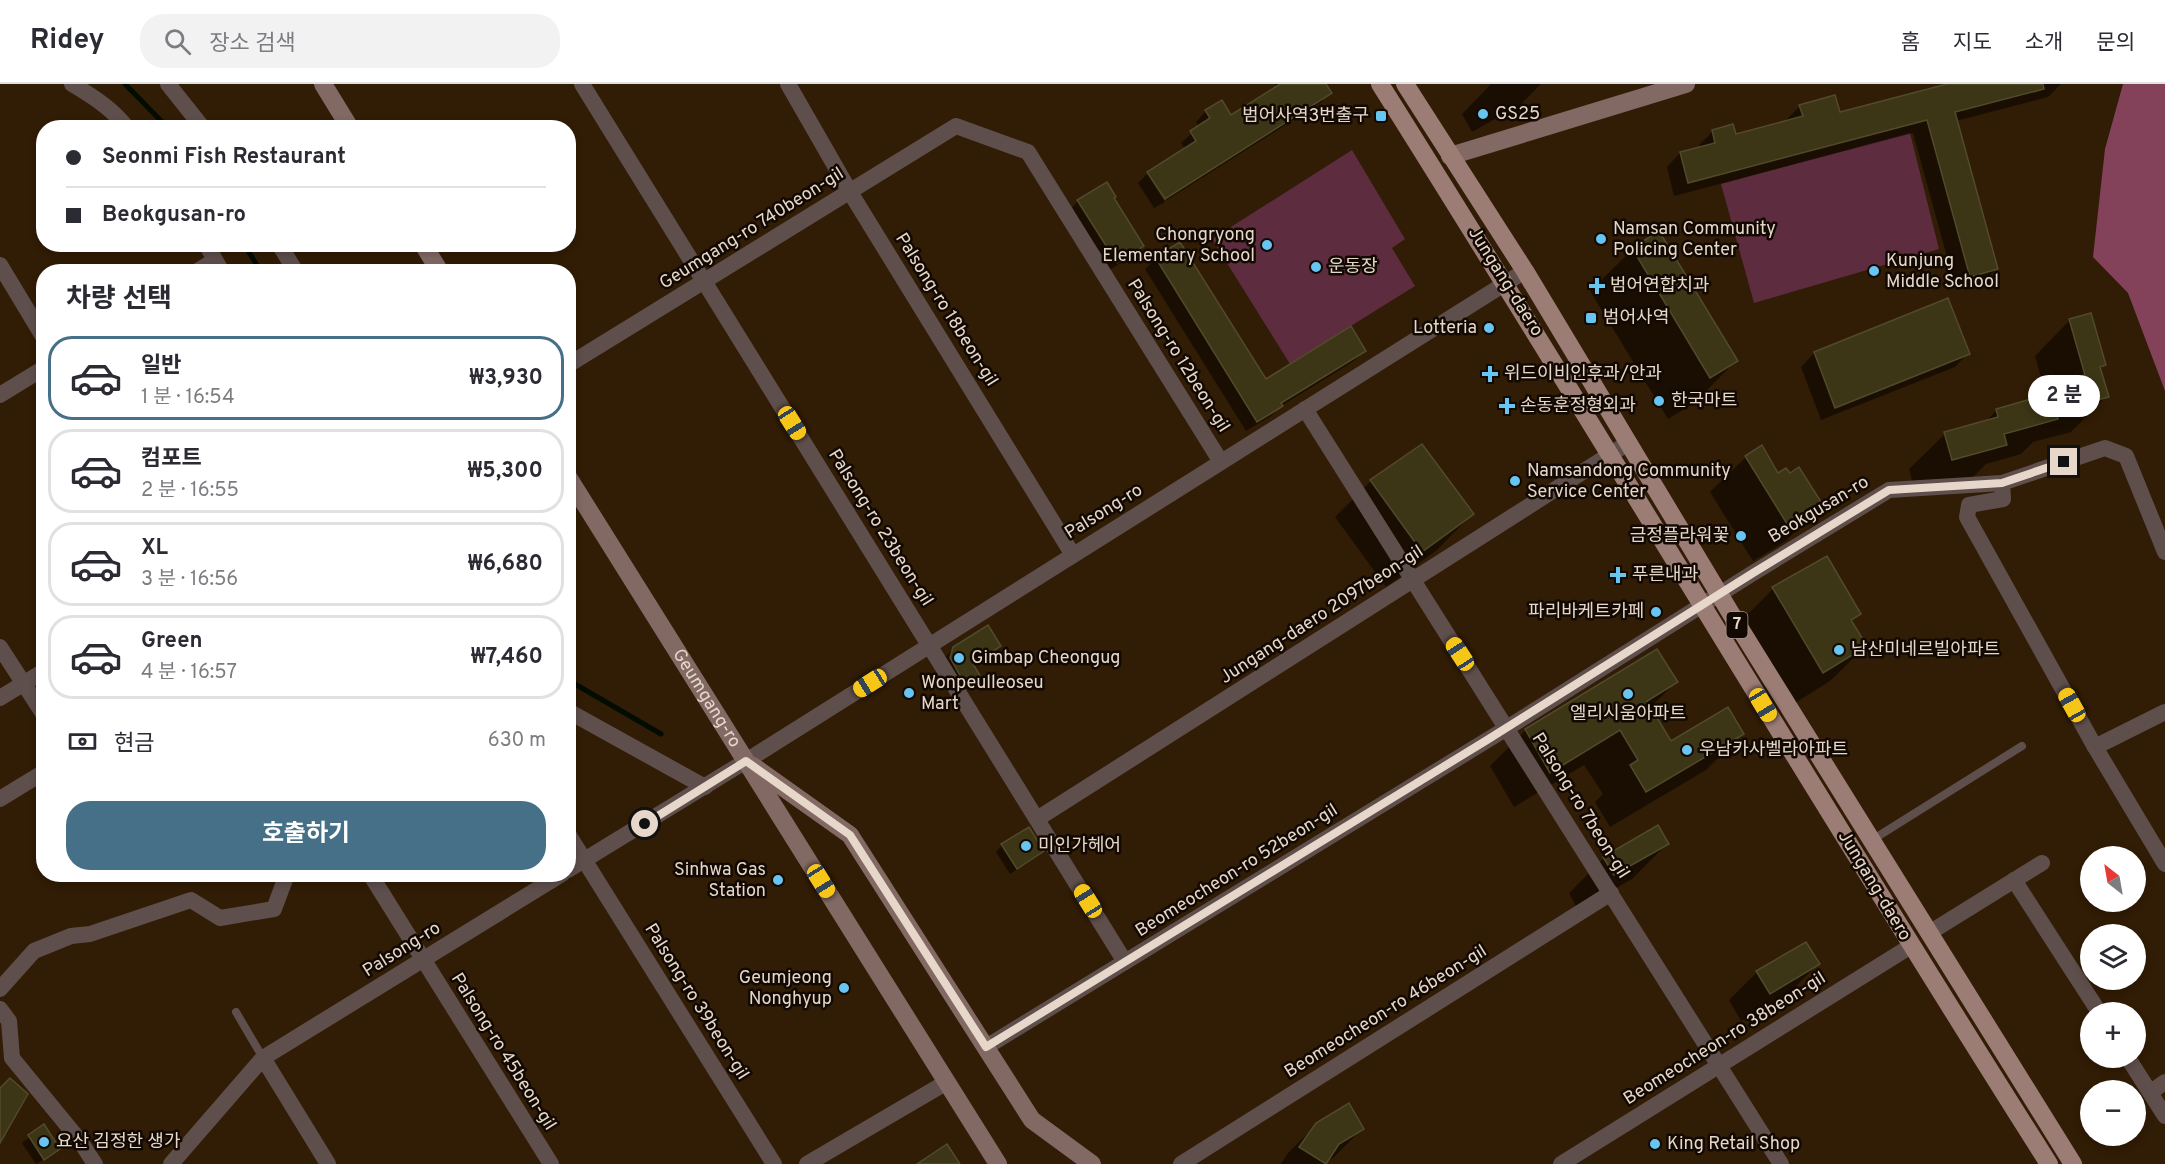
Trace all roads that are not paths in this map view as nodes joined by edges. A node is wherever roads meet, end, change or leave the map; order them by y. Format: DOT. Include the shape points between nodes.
graph roads {
  1 [pos="72,84"];
  2 [pos="168,84"];
  3 [pos="322,84"];
  4 [pos="582,84"];
  5 [pos="788,84"];
  6 [pos="1380,84"];
  7 [pos="1405,84"];
  8 [pos="1686,84"];
  9 [pos="1642,90"];
  10 [pos="121,120"];
  11 [pos="197,120"];
  12 [pos="345,120"];
  13 [pos="956,126"];
  14 [pos="1450,156"];
  15 [pos="850,192"];
  16 [pos="0,265"];
  17 [pos="1525,271"];
  18 [pos="704,282"];
  19 [pos="1506,283"];
  20 [pos="36,325"];
  21 [pos="576,360"];
  22 [pos="36,373"];
  23 [pos="0,395"];
  24 [pos="1305,409"];
  25 [pos="1628,443"];
  26 [pos="1610,454"];
  27 [pos="1221,462"];
  28 [pos="2002,483"];
  29 [pos="576,493"];
  30 [pos="2165,552"];
  31 [pos="1073,555"];
  32 [pos="1413,580"];
  33 [pos="1719,594"];
  34 [pos="1702,605"];
  35 [pos="930,646"];
  36 [pos="0,647"];
  37 [pos="36,676"];
  38 [pos="24,684"];
  39 [pos="0,698"];
  40 [pos="36,703"];
  41 [pos="2165,712"];
  42 [pos="576,715"];
  43 [pos="1508,728"];
  44 [pos="2022,746"];
  45 [pos="2095,747"];
  46 [pos="746,761"];
  47 [pos="36,777"];
  48 [pos="705,787"];
  49 [pos="0,799"];
  50 [pos="1037,819"];
  51 [pos="1872,840"];
  52 [pos="576,846"];
  53 [pos="585,860"];
  54 [pos="2042,863"];
  55 [pos="2165,864"];
  56 [pos="576,865"];
  57 [pos="2014,880"];
  58 [pos="284,882"];
  59 [pos="375,882"];
  60 [pos="549,882"];
  61 [pos="1611,893"];
  62 [pos="1929,933"];
  63 [pos="1911,946"];
  64 [pos="423,960"];
  65 [pos="1125,962"];
  66 [pos="0,989"];
  67 [pos="2093,1002"];
  68 [pos="0,1009"];
  69 [pos="236,1012"];
  70 [pos="986,1047"];
  71 [pos="263,1058"];
  72 [pos="1719,1065"];
  73 [pos="2135,1068"];
  74 [pos="947,1082"];
  75 [pos="2165,1082"];
  76 [pos="2151,1092"];
  77 [pos="2165,1116"];
  78 [pos="95,1164"];
  79 [pos="171,1164"];
  80 [pos="328,1164"];
  81 [pos="551,1164"];
  82 [pos="774,1164"];
  83 [pos="807,1164"];
  84 [pos="998,1164"];
  85 [pos="1092,1164"];
  86 [pos="1182,1164"];
  87 [pos="1561,1164"];
  88 [pos="1781,1164"];
  89 [pos="2049,1164"];
  90 [pos="2073,1164"];
  1 -- 10 [label="street"];
  2 -- 11 [label="street"];
  3 -- 12 [label="street"];
  4 -- 18 [label="street, Palsong-ro 23beon-gil"];
  5 -- 15 [label="street, Palsong-ro 18beon-gil"];
  6 -- 19 [label="main road, Jungang-daero / 7"];
  7 -- 14 [label="main road, Jungang-daero / 7"];
  8 -- 9 [label="street"];
  9 -- 14 [label="street"];
  13 -- 15 [label="street, Geumgang-ro 740beon-gil"];
  13 -- 27 [label="street, Palsong-ro 12beon-gil" via="1028,153"];
  14 -- 17 [label="main road, Jungang-daero / 7"];
  15 -- 18 [label="street, Geumgang-ro 740beon-gil"];
  15 -- 31 [label="street, Palsong-ro 18beon-gil"];
  16 -- 20 [label="street"];
  17 -- 19 [label="street, Palsong-ro"];
  17 -- 25 [label="main road, Jungang-daero / 7"];
  18 -- 21 [label="street, Geumgang-ro 740beon-gil"];
  18 -- 35 [label="street, Palsong-ro 23beon-gil"];
  19 -- 24 [label="street, Palsong-ro"];
  19 -- 26 [label="main road, Jungang-daero / 7"];
  22 -- 23 [label="street"];
  24 -- 27 [label="street, Palsong-ro"];
  24 -- 32 [label="street, Palsong-ro 7beon-gil"];
  25 -- 26 [label="street, Jungang-daero 2097beon-gil"];
  25 -- 33 [label="main road, Jungang-daero / 7"];
  26 -- 32 [label="street, Jungang-daero 2097beon-gil"];
  26 -- 34 [label="main road, Jungang-daero / 7"];
  27 -- 31 [label="street, Palsong-ro"];
  28 -- 30 [label="street, Beokgusan-ro" via="2105,448 2126,456"];
  28 -- 33 [label="street, Beokgusan-ro" via="1889,490"];
  28 -- 45 [label="street" via="2003,499 1969,505 1966,517"];
  29 -- 46 [label="street, Geumgang-ro"];
  31 -- 35 [label="street, Palsong-ro"];
  32 -- 43 [label="street, Palsong-ro 7beon-gil"];
  32 -- 50 [label="street, Jungang-daero 2097beon-gil"];
  33 -- 34 [label="street"];
  33 -- 51 [label="main road, Jungang-daero / 7"];
  34 -- 43 [label="street"];
  34 -- 63 [label="main road, Jungang-daero / 7"];
  35 -- 46 [label="street, Palsong-ro"];
  35 -- 50 [label="street, Palsong-ro 23beon-gil"];
  36 -- 38 [label="street"];
  37 -- 38 [label="street"];
  38 -- 39 [label="street"];
  38 -- 40 [label="street"];
  41 -- 45 [label="street"];
  42 -- 48 [label="street"];
  43 -- 61 [label="street, Palsong-ro 7beon-gil"];
  43 -- 65 [label="street, Beomeocheon-ro 52beon-gil"];
  44 -- 51 [label="lane, Jungang-daero"];
  45 -- 55 [label="street"];
  46 -- 48 [label="street, Palsong-ro"];
  46 -- 70 [label="street" via="850,835"];
  46 -- 74 [label="street, Geumgang-ro"];
  47 -- 49 [label="street"];
  48 -- 53 [label="street, Palsong-ro"];
  50 -- 65 [label="street, Palsong-ro 23beon-gil"];
  51 -- 62 [label="main road, Jungang-daero / 7"];
  52 -- 53 [label="street, Palsong-ro 39beon-gil"];
  53 -- 56 [label="street, Palsong-ro"];
  53 -- 82 [label="street, Palsong-ro 39beon-gil"];
  54 -- 57 [label="street, Jungang-daero"];
  57 -- 62 [label="street, Jungang-daero"];
  57 -- 67 [label="street"];
  58 -- 66 [label="street" via="274,909 219,918 192,900 90,934 71,936 34,951"];
  59 -- 64 [label="street, Palsong-ro 45beon-gil"];
  60 -- 64 [label="street, Palsong-ro"];
  61 -- 72 [label="street, Palsong-ro 7beon-gil"];
  61 -- 86 [label="street, Beomeocheon-ro 46beon-gil"];
  62 -- 90 [label="main road, Jungang-daero / 7"];
  63 -- 72 [label="street, Beomeocheon-ro 38beon-gil"];
  63 -- 89 [label="main road, Jungang-daero / 7"];
  64 -- 71 [label="street, Palsong-ro"];
  64 -- 81 [label="street, Palsong-ro 45beon-gil"];
  65 -- 70 [label="street, Beomeocheon-ro 52beon-gil"];
  68 -- 78 [label="street" via="9,1021 12,1058"];
  69 -- 71 [label="lane"];
  70 -- 85 [label="street" via="1032,1120"];
  71 -- 79 [label="street, Palsong-ro"];
  71 -- 80 [label="street"];
  72 -- 87 [label="street, Beomeocheon-ro 38beon-gil"];
  72 -- 88 [label="street, Palsong-ro 7beon-gil"];
  73 -- 76 [label="street"];
  74 -- 83 [label="street"];
  74 -- 84 [label="street, Geumgang-ro"];
  75 -- 76 [label="street"];
  76 -- 77 [label="street"];
}
